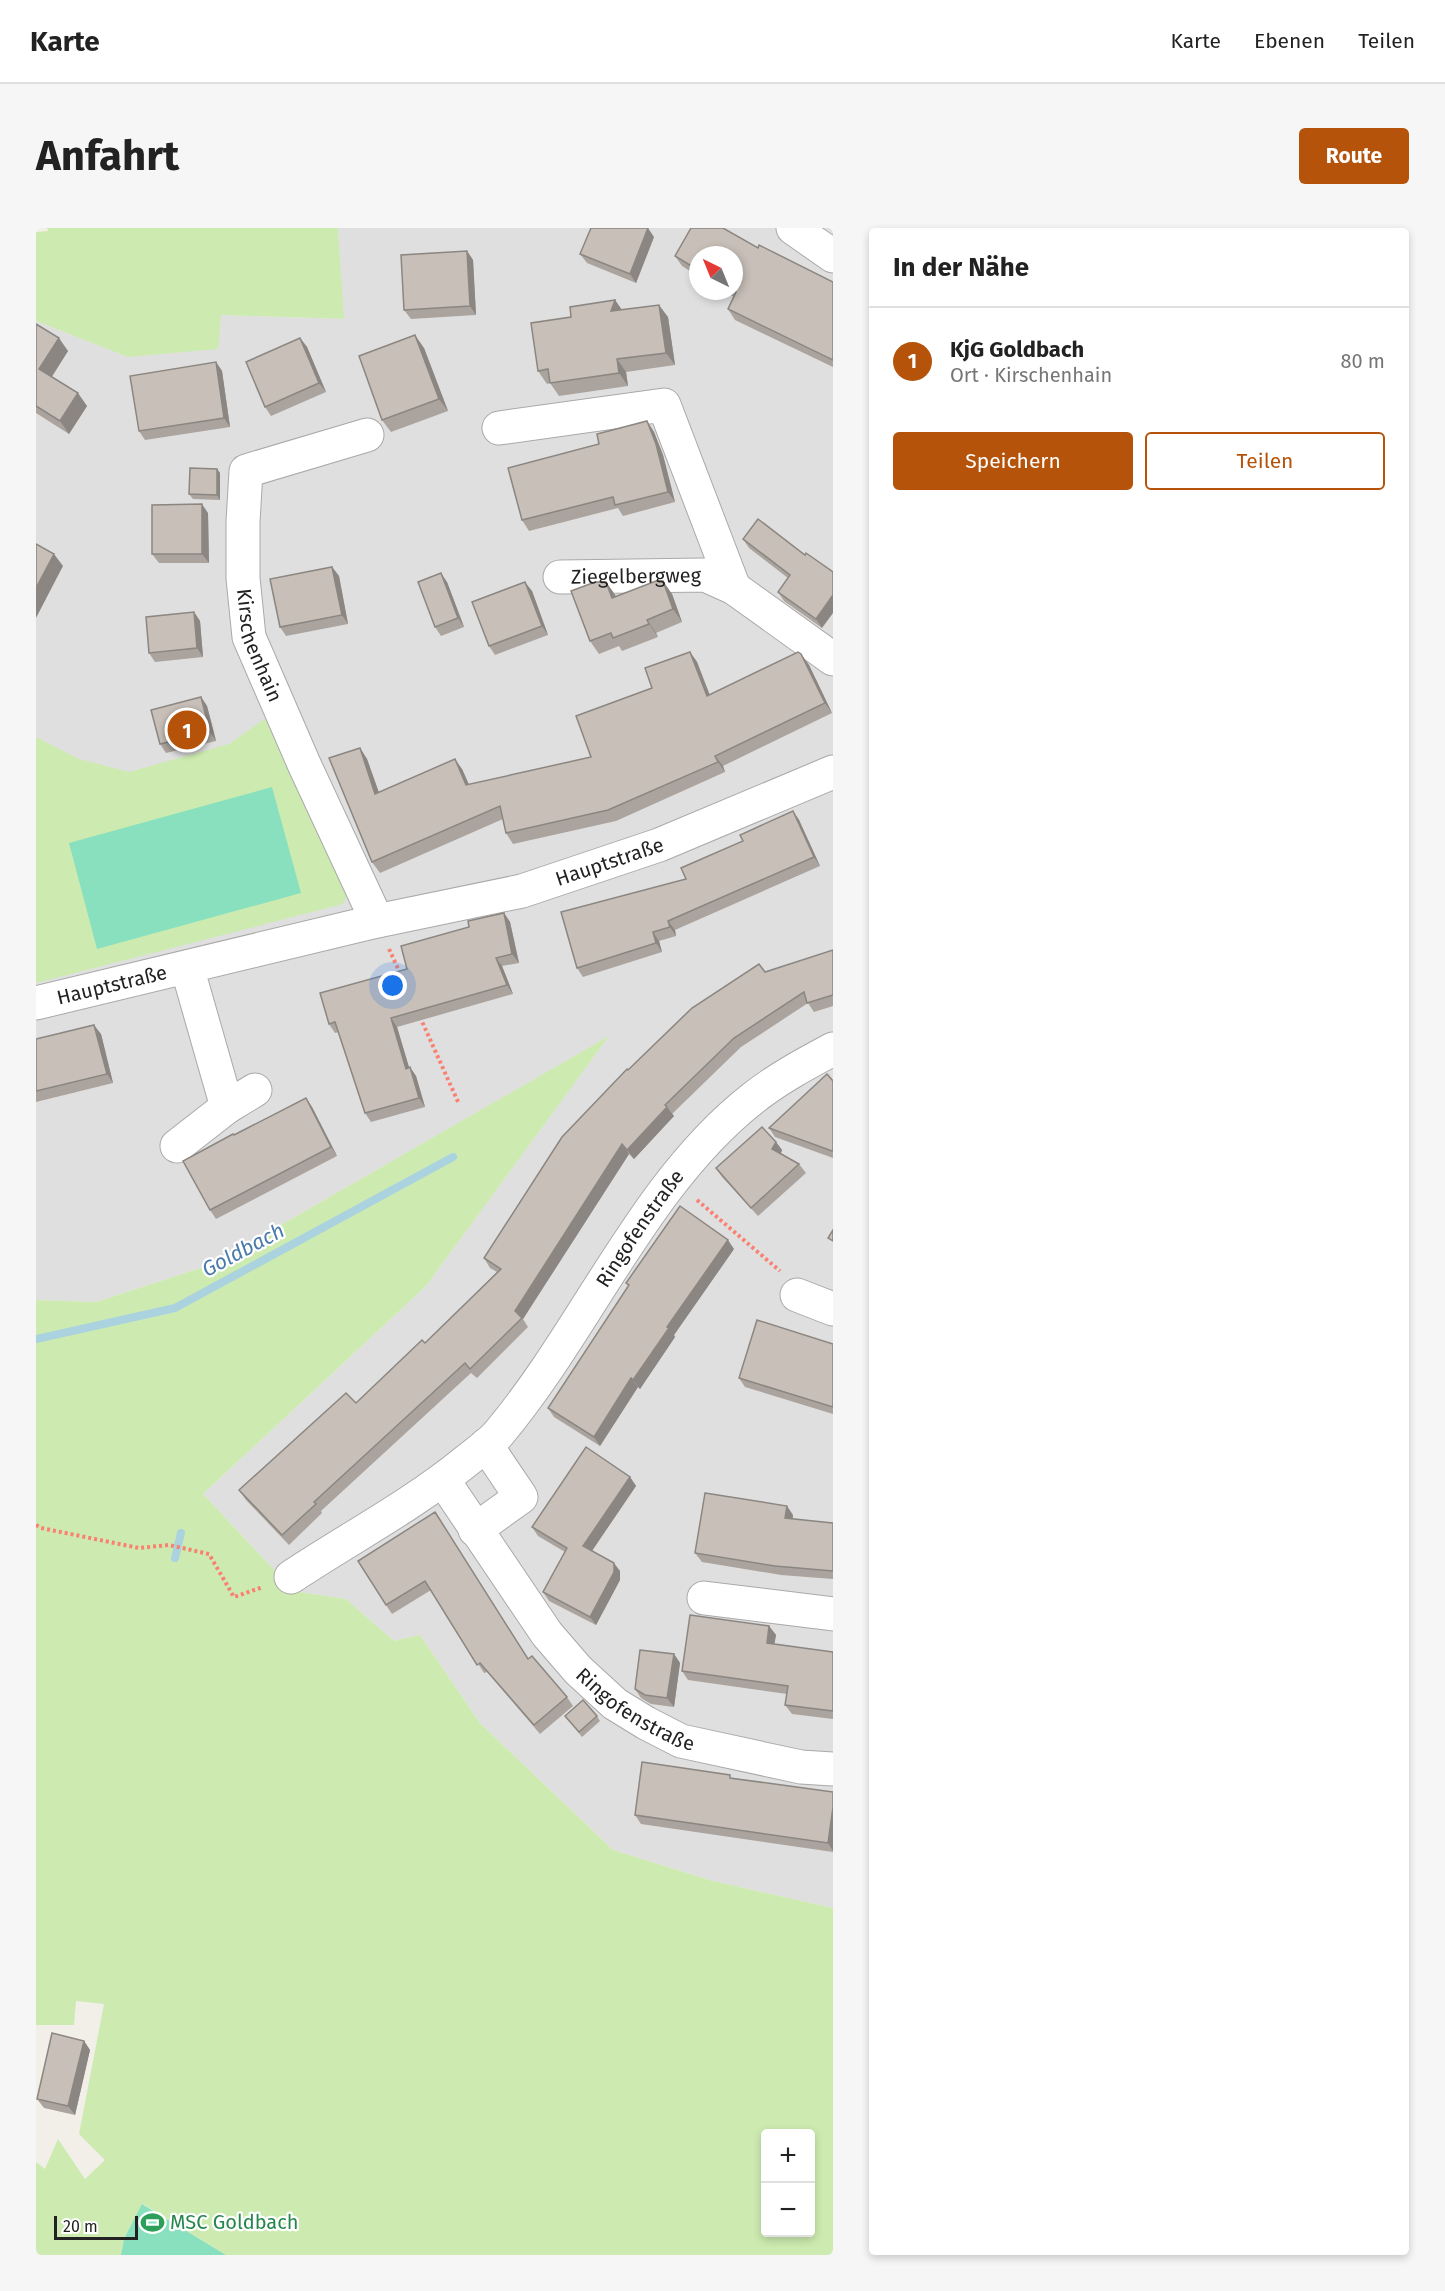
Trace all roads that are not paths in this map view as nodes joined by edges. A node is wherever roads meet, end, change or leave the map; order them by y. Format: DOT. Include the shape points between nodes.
graph roads {
  1 [pos="793,228"];
  2 [pos="833,256"];
  3 [pos="499,428"];
  4 [pos="367,435"];
  5 [pos="560,577"];
  6 [pos="734,588"];
  7 [pos="833,658"];
  8 [pos="833,772"];
  9 [pos="377,921"];
  10 [pos="187,967"];
  11 [pos="36,1003"];
  12 [pos="833,1050"];
  13 [pos="255,1090"];
  14 [pos="227,1107"];
  15 [pos="177,1146"];
  16 [pos="797,1294"];
  17 [pos="833,1309"];
  18 [pos="486,1445"];
  19 [pos="443,1480"];
  20 [pos="476,1530"];
  21 [pos="291,1576"];
  22 [pos="704,1598"];
  23 [pos="833,1614"];
  24 [pos="833,1769"];
  1 -- 2 [label="street"];
  3 -- 6 [label="street" via="664,405"];
  4 -- 9 [label="street, Kirschenhain" via="246,471 243,578 249,637"];
  5 -- 6 [label="street, Ziegelbergweg" via="705,574"];
  6 -- 7 [label="street, Ziegelbergweg"];
  8 -- 9 [label="street, Hauptstraße" via="660,845 522,891"];
  9 -- 10 [label="street, Hauptstraße"];
  10 -- 11 [label="street, Hauptstraße"];
  10 -- 14 [label="street, Hauptstraße"];
  12 -- 18 [label="street, Ringofenstraße" via="790,1071 717,1130 660,1196 559,1353 498,1435"];
  13 -- 14 [label="street"];
  14 -- 15 [label="street"];
  16 -- 17 [label="street"];
  18 -- 19 [label="street, Ringofenstraße"];
  18 -- 20 [label="street" via="521,1497"];
  19 -- 20 [label="street, Ringofenstraße"];
  19 -- 21 [label="street, Ringofenstraße"];
  20 -- 24 [label="street, Ringofenstraße" via="547,1634 615,1704 681,1741 801,1767"];
  22 -- 23 [label="street"];
}
